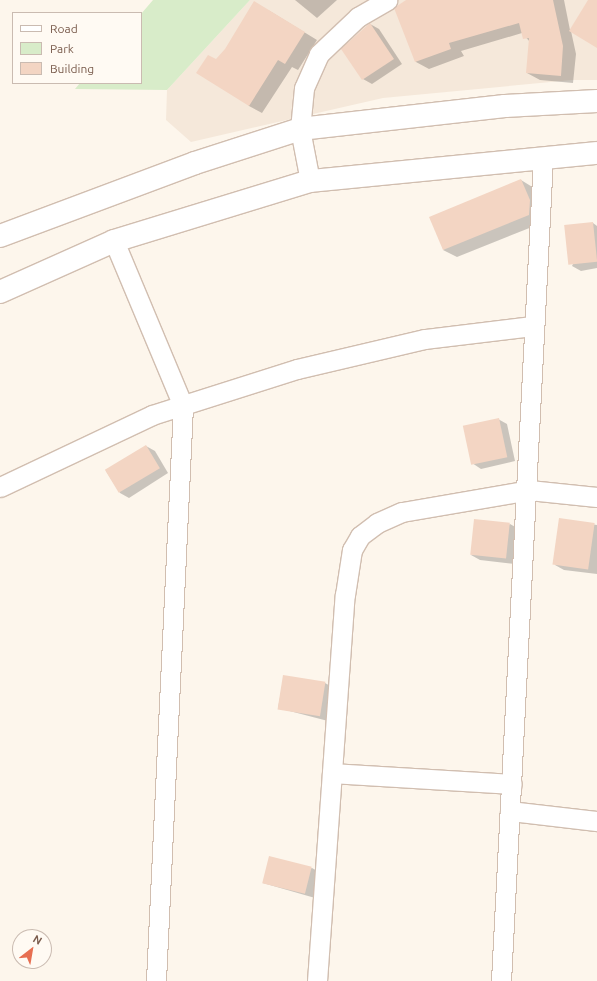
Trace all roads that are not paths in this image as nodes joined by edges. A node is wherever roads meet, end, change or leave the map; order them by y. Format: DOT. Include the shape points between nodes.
graph roads {
  1 [pos="387,0"];
  2 [pos="597,101"];
  3 [pos="300,129"];
  4 [pos="597,153"];
  5 [pos="544,159"];
  6 [pos="310,181"];
  7 [pos="0,236"];
  8 [pos="114,241"];
  9 [pos="0,292"];
  10 [pos="533,326"];
  11 [pos="183,406"];
  12 [pos="0,487"];
  13 [pos="529,490"];
  14 [pos="597,496"];
  15 [pos="332,773"];
  16 [pos="512,784"];
  17 [pos="510,811"];
  18 [pos="597,822"];
  19 [pos="156,981"];
  20 [pos="317,981"];
  21 [pos="501,981"];
  1 -- 3 [label="street" via="358,17 319,54 304,88"];
  2 -- 3 [label="main road" via="505,106"];
  3 -- 6 [label="street"];
  3 -- 7 [label="main road" via="195,163"];
  4 -- 5 [label="main road"];
  5 -- 6 [label="main road" via="484,161"];
  5 -- 10 [label="street"];
  6 -- 8 [label="main road"];
  8 -- 9 [label="main road"];
  8 -- 11 [label="street"];
  10 -- 11 [label="street" via="424,339 297,369"];
  10 -- 13 [label="street"];
  11 -- 12 [label="street" via="152,416"];
  11 -- 19 [label="street"];
  13 -- 14 [label="street"];
  13 -- 15 [label="street" via="402,512 377,523 360,536 352,550 347,572"];
  13 -- 16 [label="street"];
  15 -- 16 [label="street"];
  15 -- 20 [label="street"];
  16 -- 17 [label="street"];
  17 -- 18 [label="street"];
  17 -- 21 [label="street"];
}
